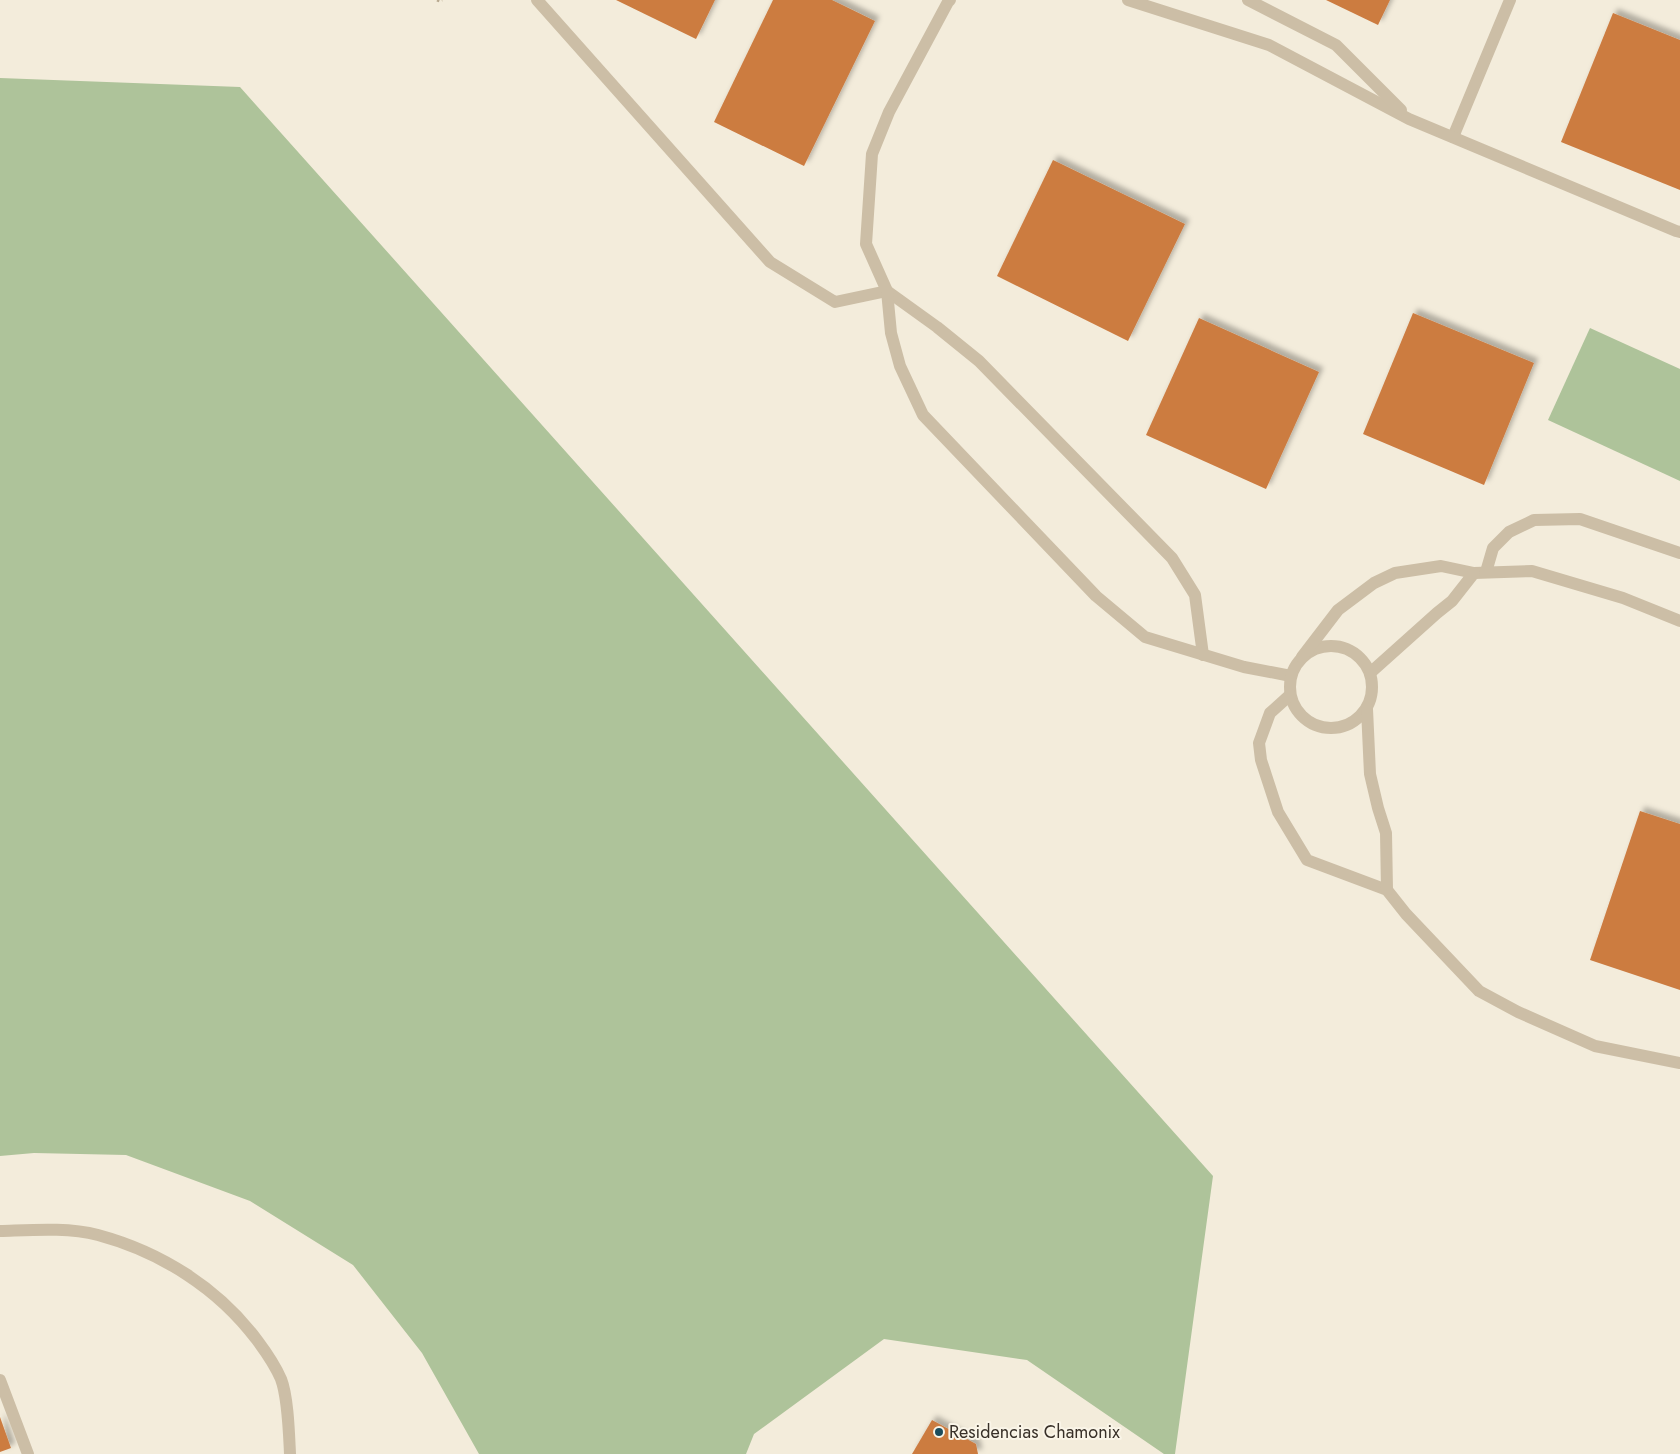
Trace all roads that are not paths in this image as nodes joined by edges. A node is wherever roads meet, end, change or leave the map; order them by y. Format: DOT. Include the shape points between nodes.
graph roads {
  1 [pos="537,0"];
  2 [pos="947,0"];
  3 [pos="1128,0"];
  4 [pos="1248,0"];
  5 [pos="1510,0"];
  6 [pos="1409,119"];
  7 [pos="1453,137"];
  8 [pos="1680,232"];
  9 [pos="887,290"];
  10 [pos="1680,553"];
  11 [pos="1480,573"];
  12 [pos="1680,621"];
  13 [pos="1203,655"];
  14 [pos="1302,657"];
  15 [pos="1370,672"];
  16 [pos="1290,676"];
  17 [pos="1290,695"];
  18 [pos="1366,709"];
  19 [pos="1388,890"];
  20 [pos="1680,1063"];
  21 [pos="0,1231"];
  22 [pos="0,1380"];
  23 [pos="28,1454"];
  24 [pos="290,1454"];
  1 -- 9 [label="street" via="770,262 835,302"];
  2 -- 9 [label="street" via="889,112 872,154 866,244"];
  3 -- 6 [label="street" via="1269,45"];
  4 -- 6 [label="street" via="1336,45"];
  5 -- 7 [label="street"];
  6 -- 7 [label="street"];
  7 -- 8 [label="street"];
  9 -- 13 [label="street" via="979,361 1172,558 1194,595"];
  9 -- 13 [label="street" via="891,333 900,366 923,415 1096,596 1145,637"];
  10 -- 11 [label="street" via="1580,519 1534,520 1509,532 1493,548"];
  11 -- 12 [label="street" via="1532,571 1623,598"];
  11 -- 14 [label="street" via="1441,566 1388,576 1338,610"];
  11 -- 15 [label="street"];
  13 -- 16 [label="street"];
  14 -- 15 [label="street" via="1327,645 1340,646 1353,651"];
  14 -- 16 [label="street"];
  15 -- 18 [label="street" via="1373,685"];
  16 -- 17 [label="street"];
  17 -- 18 [label="street" via="1302,717 1323,728 1336,729 1348,725"];
  17 -- 19 [label="street" via="1270,714 1259,743 1261,760 1278,812 1307,860"];
  18 -- 19 [label="street" via="1370,774 1386,833"];
  19 -- 20 [label="street" via="1406,914 1479,991 1595,1046"];
  21 -- 24 [label="street" via="47,1230 98,1235 152,1255 190,1275 238,1316 270,1357 282,1380"];
  22 -- 23 [label="street"];
}
